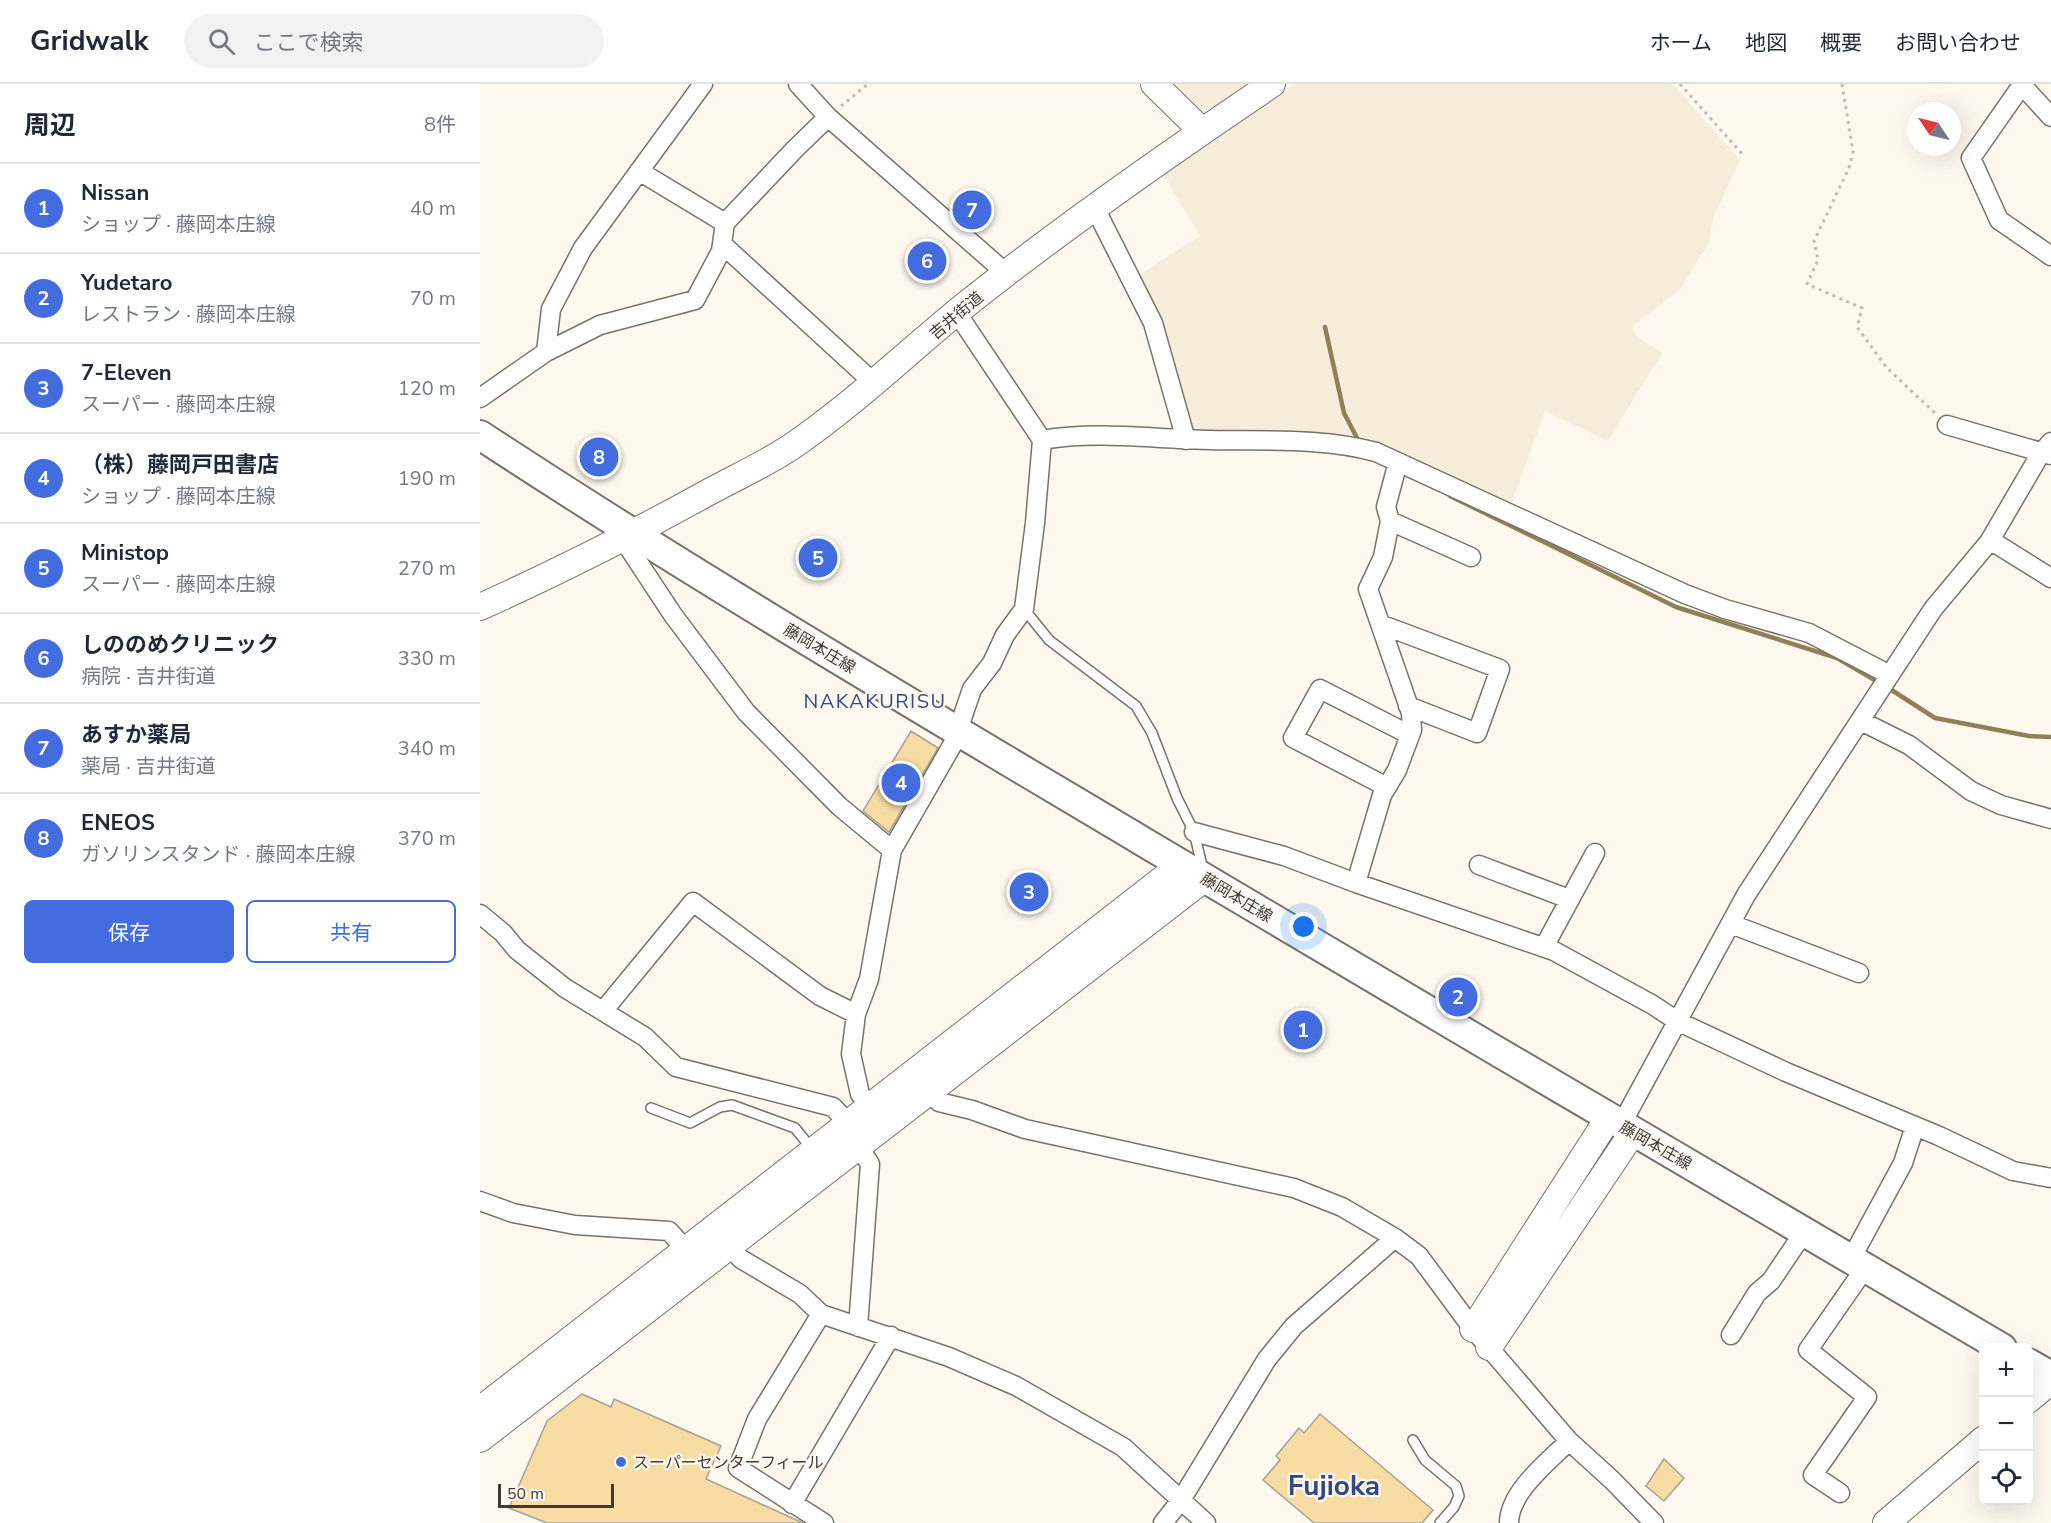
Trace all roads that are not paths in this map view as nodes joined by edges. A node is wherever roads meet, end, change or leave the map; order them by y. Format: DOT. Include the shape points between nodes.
graph roads {
  1 [pos="703,84"];
  2 [pos="798,84"];
  3 [pos="1154,84"];
  4 [pos="1272,84"];
  5 [pos="2021,84"];
  6 [pos="828,117"];
  7 [pos="2051,117"];
  8 [pos="1202,131"];
  9 [pos="639,171"];
  10 [pos="1095,208"];
  11 [pos="725,223"];
  12 [pos="722,244"];
  13 [pos="2051,256"];
  14 [pos="1006,274"];
  15 [pos="957,313"];
  16 [pos="546,352"];
  17 [pos="875,384"];
  18 [pos="480,398"];
  19 [pos="1947,425"];
  20 [pos="480,435"];
  21 [pos="1042,440"];
  22 [pos="1186,440"];
  23 [pos="2048,450"];
  24 [pos="1398,462"];
  25 [pos="1390,521"];
  26 [pos="628,537"];
  27 [pos="1990,540"];
  28 [pos="1471,556"];
  29 [pos="2051,578"];
  30 [pos="480,606"];
  31 [pos="1024,609"];
  32 [pos="1380,624"];
  33 [pos="1890,675"];
  34 [pos="1408,706"];
  35 [pos="1861,721"];
  36 [pos="959,732"];
  37 [pos="1410,735"];
  38 [pos="1387,787"];
  39 [pos="2051,819"];
  40 [pos="1194,832"];
  41 [pos="892,850"];
  42 [pos="1595,853"];
  43 [pos="1479,866"];
  44 [pos="1193,871"];
  45 [pos="1356,883"];
  46 [pos="1569,898"];
  47 [pos="480,914"];
  48 [pos="1731,924"];
  49 [pos="1544,947"];
  50 [pos="1859,973"];
  51 [pos="603,1011"];
  52 [pos="856,1014"];
  53 [pos="1677,1022"];
  54 [pos="929,1092"];
  55 [pos="870,1107"];
  56 [pos="651,1108"];
  57 [pos="1621,1125"];
  58 [pos="1915,1126"];
  59 [pos="853,1135"];
  60 [pos="814,1150"];
  61 [pos="2051,1178"];
  62 [pos="480,1201"];
  63 [pos="1804,1232"];
  64 [pos="1395,1238"];
  65 [pos="729,1246"];
  66 [pos="686,1250"];
  67 [pos="1858,1263"];
  68 [pos="821,1314"];
  69 [pos="858,1327"];
  70 [pos="1731,1335"];
  71 [pos="891,1336"];
  72 [pos="1481,1338"];
  73 [pos="1995,1343"];
  74 [pos="2033,1366"];
  75 [pos="2051,1376"];
  76 [pos="2051,1381"];
  77 [pos="2032,1397"];
  78 [pos="480,1410"];
  79 [pos="480,1439"];
  80 [pos="1413,1440"];
  81 [pos="1569,1441"];
  82 [pos="1979,1442"];
  83 [pos="1840,1493"];
  84 [pos="1181,1500"];
  85 [pos="792,1504"];
  86 [pos="824,1523"];
  87 [pos="1163,1523"];
  88 [pos="1206,1523"];
  89 [pos="1440,1523"];
  90 [pos="1509,1523"];
  91 [pos="1654,1523"];
  92 [pos="1886,1523"];
  1 -- 9 [label="street"];
  2 -- 6 [label="street"];
  3 -- 8 [label="street"];
  4 -- 8 [label="street, 吉井街道"];
  5 -- 7 [label="street"];
  5 -- 13 [label="street" via="1971,158 1999,220"];
  6 -- 11 [label="street"];
  6 -- 14 [label="street"];
  8 -- 10 [label="street, 吉井街道"];
  9 -- 11 [label="street"];
  9 -- 16 [label="street" via="583,248 551,309"];
  10 -- 14 [label="street, 吉井街道"];
  10 -- 22 [label="street" via="1153,323"];
  11 -- 12 [label="street"];
  12 -- 16 [label="street" via="695,300 600,325"];
  12 -- 17 [label="street"];
  14 -- 15 [label="street, 吉井街道"];
  15 -- 17 [label="street, 吉井街道"];
  15 -- 21 [label="street"];
  16 -- 18 [label="street"];
  17 -- 26 [label="street, 吉井街道" via="790,447"];
  19 -- 23 [label="street"];
  20 -- 26 [label="main road, 藤岡本庄線"];
  21 -- 22 [label="street" via="1083,435"];
  21 -- 31 [label="street"];
  22 -- 24 [label="street" via="1348,444"];
  23 -- 27 [label="street"];
  24 -- 25 [label="street" via="1386,507"];
  24 -- 33 [label="street" via="1685,594 1809,633"];
  25 -- 28 [label="street"];
  25 -- 32 [label="street" via="1383,557 1368,589"];
  26 -- 30 [label="street, 吉井街道"];
  26 -- 36 [label="main road, 藤岡本庄線"];
  26 -- 41 [label="street" via="673,615 746,712 839,806"];
  27 -- 29 [label="street"];
  27 -- 33 [label="street" via="1932,609"];
  31 -- 36 [label="street" via="972,689"];
  31 -- 40 [label="lane" via="1049,640 1136,706"];
  32 -- 34 [label="street"];
  32 -- 34 [label="street" via="1500,669 1477,732"];
  33 -- 35 [label="street"];
  34 -- 37 [label="street"];
  35 -- 39 [label="street" via="1909,745 1971,791 2001,806"];
  35 -- 48 [label="street" via="1746,895"];
  36 -- 41 [label="street"];
  36 -- 44 [label="main road, 藤岡本庄線"];
  37 -- 38 [label="street"];
  37 -- 38 [label="street" via="1320,689 1293,738"];
  38 -- 45 [label="street"];
  40 -- 44 [label="lane"];
  40 -- 45 [label="street" via="1284,856"];
  41 -- 52 [label="street" via="869,979"];
  42 -- 46 [label="street"];
  43 -- 46 [label="street"];
  44 -- 54 [label="street"];
  44 -- 55 [label="street"];
  44 -- 57 [label="main road, 藤岡本庄線"];
  45 -- 49 [label="street"];
  46 -- 49 [label="street"];
  47 -- 51 [label="street" via="565,988"];
  48 -- 50 [label="street"];
  48 -- 53 [label="street"];
  49 -- 53 [label="street" via="1653,1005"];
  51 -- 52 [label="street" via="693,903 820,996"];
  51 -- 59 [label="street" via="645,1037 676,1067 833,1107"];
  52 -- 55 [label="street" via="851,1054 860,1094"];
  53 -- 57 [label="street"];
  53 -- 58 [label="street"];
  54 -- 59 [label="street"];
  54 -- 64 [label="street" via="939,1102 1025,1129 1294,1188 1342,1207"];
  55 -- 59 [label="street"];
  56 -- 60 [label="lane" via="690,1123 720,1107 732,1106 795,1128"];
  57 -- 63 [label="main road, 藤岡本庄線"];
  57 -- 72 [label="street"];
  58 -- 61 [label="street" via="2013,1170"];
  58 -- 67 [label="street" via="1903,1163"];
  59 -- 60 [label="street"];
  59 -- 65 [label="street"];
  59 -- 69 [label="street" via="870,1164"];
  60 -- 66 [label="street"];
  62 -- 66 [label="street" via="513,1213 575,1225 669,1231"];
  63 -- 67 [label="main road, 藤岡本庄線"];
  63 -- 70 [label="street" via="1771,1281 1757,1293"];
  64 -- 72 [label="street" via="1419,1256"];
  64 -- 84 [label="street" via="1294,1326 1267,1359"];
  65 -- 68 [label="street" via="741,1259 800,1294"];
  65 -- 79 [label="street"];
  66 -- 78 [label="street"];
  67 -- 73 [label="main road, 藤岡本庄線"];
  67 -- 83 [label="street" via="1808,1350 1867,1397 1813,1475"];
  68 -- 69 [label="street"];
  68 -- 85 [label="street" via="758,1419 738,1468"];
  69 -- 71 [label="street"];
  71 -- 84 [label="street" via="1016,1386 1123,1447"];
  71 -- 85 [label="street"];
  72 -- 81 [label="street"];
  74 -- 75 [label="main road"];
  76 -- 77 [label="street"];
  80 -- 89 [label="lane" via="1425,1460 1456,1486 1459,1496"];
  81 -- 90 [label="street" via="1524,1487 1512,1504"];
  81 -- 91 [label="street"];
  82 -- 92 [label="street"];
  84 -- 87 [label="street"];
  84 -- 88 [label="street"];
  85 -- 86 [label="street"];
}
